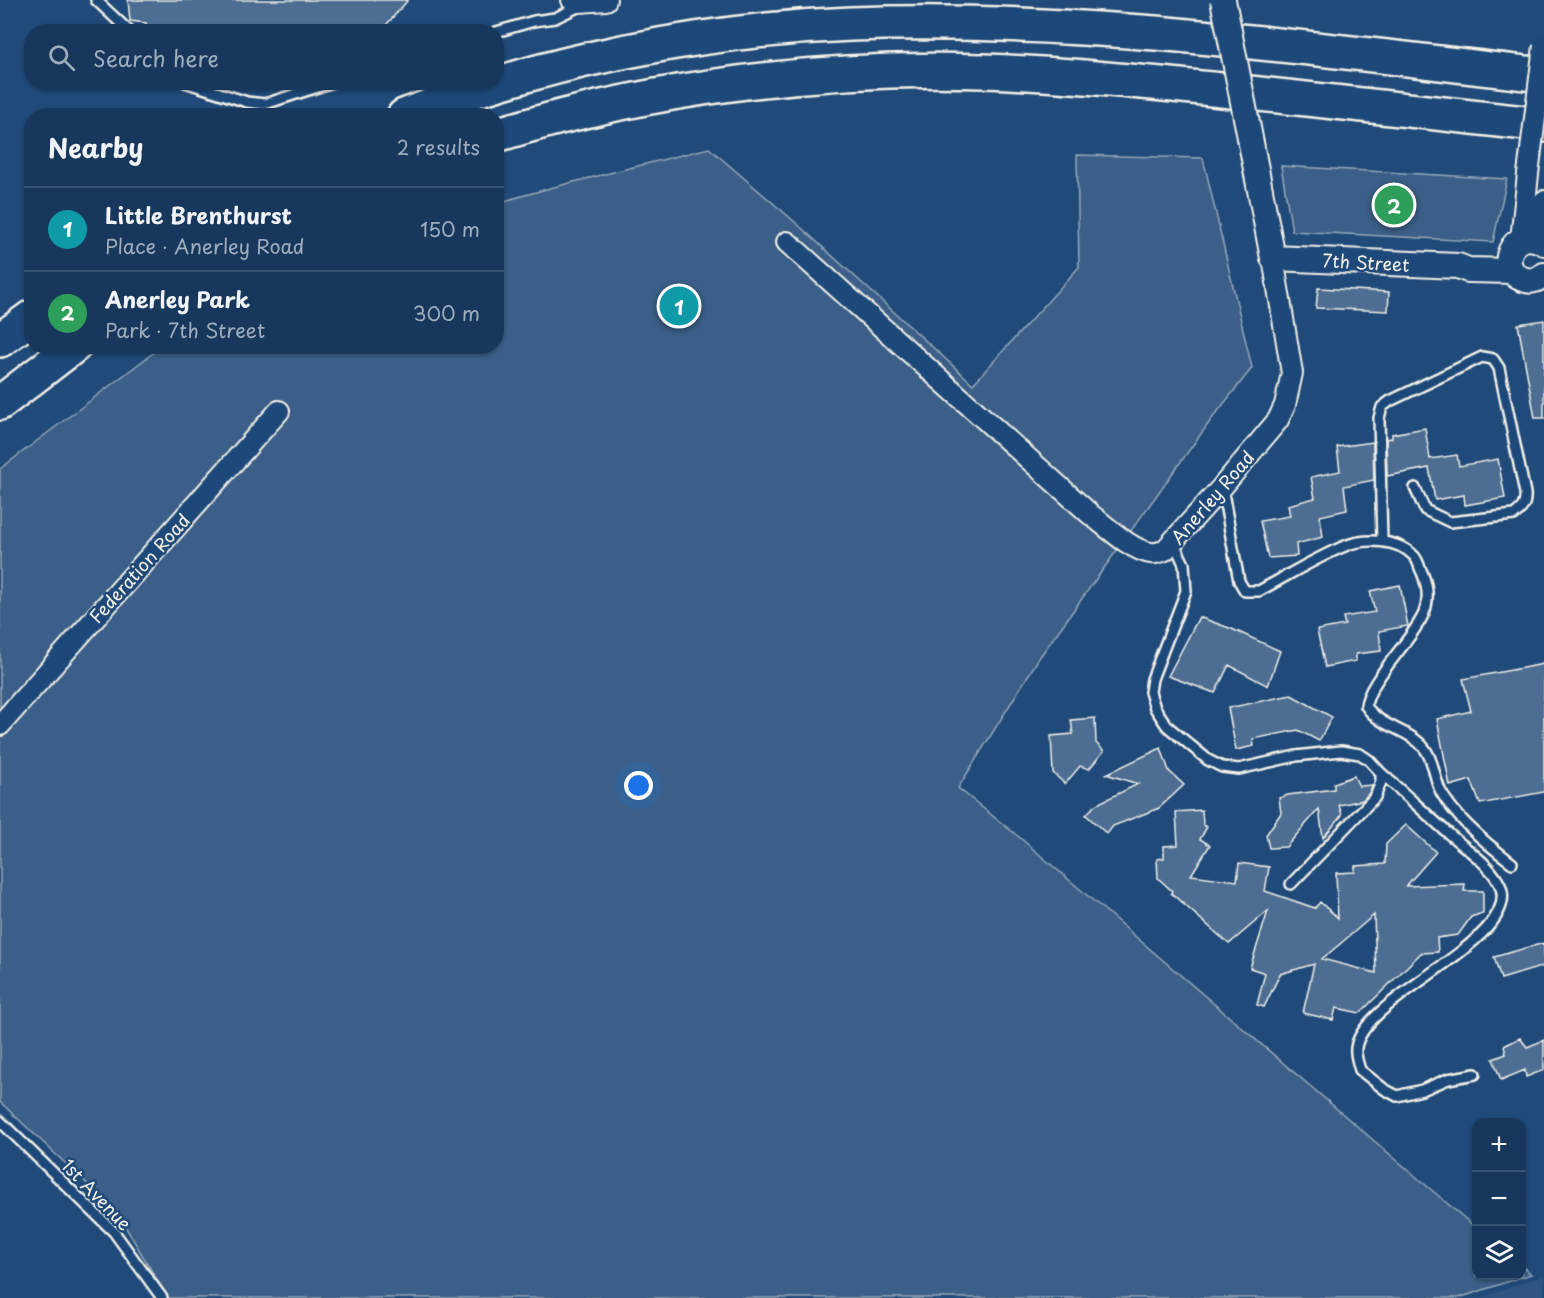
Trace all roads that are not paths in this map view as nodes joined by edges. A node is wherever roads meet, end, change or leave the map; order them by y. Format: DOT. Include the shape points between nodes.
graph roads {
  1 [pos="96,0"];
  2 [pos="1223,0"];
  3 [pos="589,1"];
  4 [pos="122,24"];
  5 [pos="504,30"];
  6 [pos="1544,46"];
  7 [pos="1544,75"];
  8 [pos="504,82"];
  9 [pos="210,90"];
  10 [pos="309,90"];
  11 [pos="480,90"];
  12 [pos="427,108"];
  13 [pos="1544,125"];
  14 [pos="504,133"];
  15 [pos="1544,201"];
  16 [pos="787,242"];
  17 [pos="1525,249"];
  18 [pos="1273,258"];
  19 [pos="1544,275"];
  20 [pos="24,322"];
  21 [pos="0,340"];
  22 [pos="64,354"];
  23 [pos="0,403"];
  24 [pos="279,411"];
  25 [pos="1222,487"];
  26 [pos="1415,488"];
  27 [pos="1173,541"];
  28 [pos="1382,541"];
  29 [pos="0,725"];
  30 [pos="1381,772"];
  31 [pos="1512,863"];
  32 [pos="1291,884"];
  33 [pos="1474,1074"];
  34 [pos="0,1121"];
  35 [pos="162,1298"];
  1 -- 4 [label="lane"];
  2 -- 18 [label="street, Anerley Road, bridge"];
  3 -- 5 [label="lane" via="555,18"];
  6 -- 17 [label="street, bridge" via="1528,174"];
  7 -- 8 [label="highway" via="1115,29 984,23 849,24 702,38 606,56"];
  9 -- 10 [label="lane" via="266,104"];
  11 -- 12 [label="highway"];
  13 -- 14 [label="highway" via="1132,81 981,71 861,73 747,82 639,99"];
  15 -- 17 [label="street"];
  16 -- 27 [label="street, Anerley Road" via="1090,514 1149,554 1165,550"];
  17 -- 18 [label="street, 7th Street" via="1468,258 1458,266"];
  17 -- 19 [label="street" via="1523,279 1531,281"];
  18 -- 25 [label="street, Anerley Road" via="1292,373 1290,388 1278,420"];
  20 -- 21 [label="highway"];
  22 -- 23 [label="highway"];
  24 -- 29 [label="street, Federation Road"];
  25 -- 27 [label="street, Anerley Road"];
  25 -- 28 [label="lane" via="1239,581 1245,591 1259,591 1346,545"];
  26 -- 28 [label="lane" via="1425,510 1450,522 1514,515 1522,509 1525,493 1493,359 1482,357 1382,407 1378,418"];
  27 -- 30 [label="lane" via="1184,564 1186,591 1150,692 1167,726 1222,767 1239,769 1341,751 1360,754"];
  28 -- 31 [label="lane" via="1415,557 1428,592 1427,604 1404,646 1370,691 1366,706 1378,720 1424,748 1447,801"];
  30 -- 32 [label="lane" via="1375,797"];
  30 -- 33 [label="lane" via="1482,863 1499,882 1503,898 1498,915 1487,928 1371,1021 1356,1048 1360,1070 1397,1096"];
  34 -- 35 [label="lane, 1st Avenue" via="114,1232"];
}
